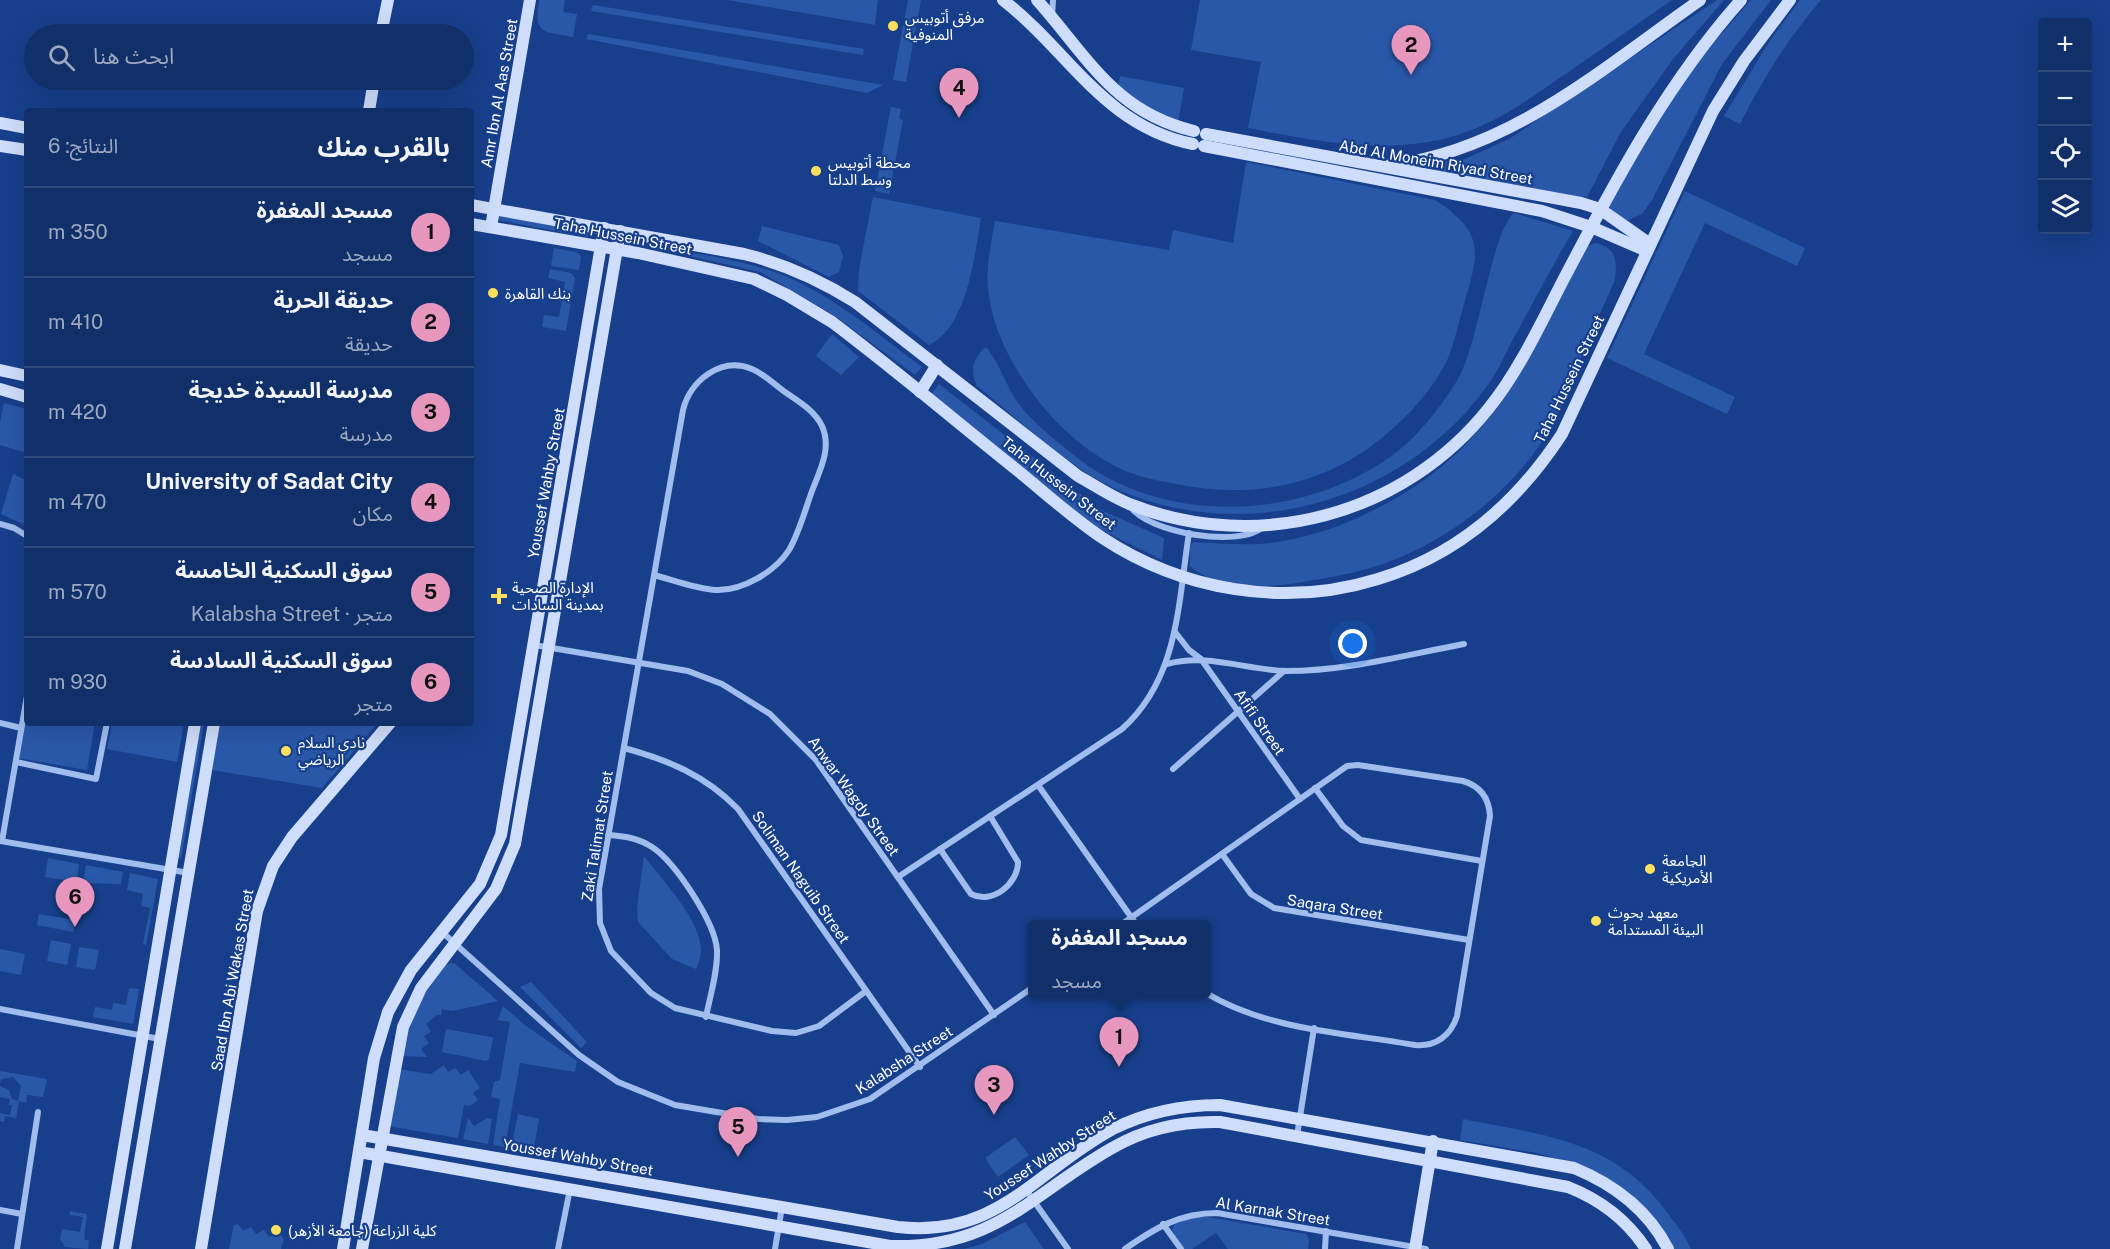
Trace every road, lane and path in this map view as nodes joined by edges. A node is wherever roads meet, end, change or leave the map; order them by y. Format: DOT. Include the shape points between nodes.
graph roads {
  1 [pos="387,0"];
  2 [pos="530,0"];
  3 [pos="1003,0"];
  4 [pos="1037,0"];
  5 [pos="1053,0"];
  6 [pos="1700,0"];
  7 [pos="1741,0"];
  8 [pos="1790,0"];
  9 [pos="1052,18"];
  10 [pos="383,24"];
  11 [pos="1076,45"];
  12 [pos="1064,56"];
  13 [pos="372,90"];
  14 [pos="369,108"];
  15 [pos="0,123"];
  16 [pos="24,127"];
  17 [pos="1199,139"];
  18 [pos="0,146"];
  19 [pos="24,150"];
  20 [pos="1376,166"];
  21 [pos="1506,189"];
  22 [pos="1502,202"];
  23 [pos="474,206"];
  24 [pos="495,209"];
  25 [pos="1600,209"];
  26 [pos="474,224"];
  27 [pos="491,227"];
  28 [pos="1591,227"];
  29 [pos="604,228"];
  30 [pos="620,231"];
  31 [pos="601,246"];
  32 [pos="1649,247"];
  33 [pos="616,249"];
  34 [pos="937,365"];
  35 [pos="0,370"];
  36 [pos="24,375"];
  37 [pos="0,389"];
  38 [pos="920,392"];
  39 [pos="24,396"];
  40 [pos="1128,504"];
  41 [pos="0,524"];
  42 [pos="1265,526"];
  43 [pos="1189,533"];
  44 [pos="24,534"];
  45 [pos="654,575"];
  46 [pos="1182,577"];
  47 [pos="1174,632"];
  48 [pos="1464,644"];
  49 [pos="534,645"];
  50 [pos="549,648"];
  51 [pos="1201,659"];
  52 [pos="638,662"];
  53 [pos="1167,664"];
  54 [pos="1284,671"];
  55 [pos="1238,711"];
  56 [pos="24,712"];
  57 [pos="0,723"];
  58 [pos="106,726"];
  59 [pos="194,726"];
  60 [pos="214,726"];
  61 [pos="387,726"];
  62 [pos="21,728"];
  63 [pos="624,748"];
  64 [pos="16,762"];
  65 [pos="1173,769"];
  66 [pos="1038,785"];
  67 [pos="1315,788"];
  68 [pos="1300,799"];
  69 [pos="990,816"];
  70 [pos="608,835"];
  71 [pos="1,841"];
  72 [pos="940,849"];
  73 [pos="1222,854"];
  74 [pos="1482,861"];
  75 [pos="170,870"];
  76 [pos="189,873"];
  77 [pos="898,877"];
  78 [pos="1131,918"];
  79 [pos="1128,920"];
  80 [pos="442,932"];
  81 [pos="1469,940"];
  82 [pos="455,944"];
  83 [pos="866,991"];
  84 [pos="1028,991"];
  85 [pos="1211,996"];
  86 [pos="0,1009"];
  87 [pos="994,1015"];
  88 [pos="706,1017"];
  89 [pos="1314,1028"];
  90 [pos="143,1035"];
  91 [pos="160,1039"];
  92 [pos="920,1067"];
  93 [pos="38,1112"];
  94 [pos="1300,1118"];
  95 [pos="362,1135"];
  96 [pos="1297,1136"];
  97 [pos="381,1138"];
  98 [pos="1433,1141"];
  99 [pos="359,1152"];
  100 [pos="378,1156"];
  101 [pos="1430,1161"];
  102 [pos="570,1189"];
  103 [pos="1026,1190"];
  104 [pos="1036,1204"];
  105 [pos="782,1207"];
  106 [pos="0,1209"];
  107 [pos="22,1214"];
  108 [pos="1163,1224"];
  109 [pos="779,1226"];
  110 [pos="1326,1231"];
  111 [pos="1419,1248"];
  112 [pos="17,1249"];
  113 [pos="107,1249"];
  114 [pos="124,1249"];
  115 [pos="201,1249"];
  116 [pos="343,1249"];
  117 [pos="362,1249"];
  118 [pos="558,1249"];
  119 [pos="775,1249"];
  120 [pos="1068,1249"];
  121 [pos="1125,1249"];
  122 [pos="1181,1249"];
  123 [pos="1325,1249"];
  124 [pos="1646,1249"];
  125 [pos="1668,1249"];
  1 -- 10 [label="street"];
  2 -- 24 [label="street, Amr Ibn Al Aas Street"];
  3 -- 12 [label="street, Abd Al Moneim Riyad Street"];
  4 -- 9 [label="street, Abd Al Moneim Riyad Street"];
  5 -- 9 [label="street"];
  6 -- 20 [label="street" via="1520,123 1486,140 1443,154"];
  7 -- 25 [label="street, Taha Hussein Street" via="1666,96"];
  8 -- 32 [label="street, Taha Hussein Street" via="1744,61 1713,111"];
  9 -- 11 [label="street, Abd Al Moneim Riyad Street"];
  11 -- 12 [label="street"];
  11 -- 17 [label="street, Abd Al Moneim Riyad Street" via="1127,102"];
  12 -- 17 [label="street, Abd Al Moneim Riyad Street" via="1124,117 1161,135"];
  13 -- 14 [label="street"];
  15 -- 16 [label="street"];
  17 -- 20 [label="street, Abd Al Moneim Riyad Street"];
  17 -- 22 [label="street, Abd Al Moneim Riyad Street"];
  18 -- 19 [label="street"];
  20 -- 21 [label="street, Abd Al Moneim Riyad Street"];
  21 -- 22 [label="street"];
  21 -- 25 [label="street, Abd Al Moneim Riyad Street"];
  22 -- 28 [label="street, Abd Al Moneim Riyad Street"];
  23 -- 24 [label="street, Taha Hussein Street"];
  24 -- 27 [label="street, Amr Ibn Al Aas Street"];
  24 -- 29 [label="street, Taha Hussein Street"];
  25 -- 28 [label="street, Taha Hussein Street"];
  25 -- 32 [label="street, Abd Al Moneim Riyad Street"];
  26 -- 27 [label="street, Taha Hussein Street"];
  27 -- 31 [label="street, Taha Hussein Street"];
  28 -- 32 [label="street, Abd Al Moneim Riyad Street"];
  28 -- 42 [label="street, Taha Hussein Street" via="1514,372 1462,439 1412,478 1375,498 1315,519"];
  29 -- 30 [label="street, Taha Hussein Street"];
  29 -- 31 [label="street, Youssef Wahby Street"];
  30 -- 33 [label="street, Youssef Wahby Street"];
  30 -- 34 [label="street, Taha Hussein Street" via="744,254 804,273 855,302"];
  31 -- 33 [label="street, Taha Hussein Street"];
  31 -- 49 [label="street, Youssef Wahby Street"];
  32 -- 46 [label="street, Taha Hussein Street" via="1562,434 1518,492 1468,535 1411,567 1370,582 1327,591 1262,593"];
  33 -- 38 [label="street, Taha Hussein Street" via="729,273 771,287 832,322"];
  33 -- 50 [label="street, Youssef Wahby Street"];
  34 -- 38 [label="street"];
  34 -- 40 [label="street, Taha Hussein Street" via="1078,476"];
  35 -- 36 [label="street"];
  37 -- 39 [label="street"];
  38 -- 46 [label="street, Taha Hussein Street" via="1099,536"];
  40 -- 42 [label="street, Taha Hussein Street" via="1192,522"];
  40 -- 43 [label="street" via="1144,521"];
  41 -- 44 [label="street"];
  42 -- 43 [label="street" via="1245,537"];
  43 -- 46 [label="street"];
  45 -- 45 [label="street, Zaki Talimat Street" via="687,397 700,380 714,371 737,366 753,369 813,412 824,433 825,456 789,549 757,578 727,589 715,590"];
  45 -- 52 [label="street, Zaki Talimat Street"];
  46 -- 47 [label="street"];
  47 -- 51 [label="street, Afifi Street"];
  47 -- 53 [label="street"];
  48 -- 54 [label="street" via="1354,666"];
  49 -- 50 [label="street, Anwar Wagdy Street"];
  49 -- 80 [label="street, Youssef Wahby Street" via="497,848 476,890"];
  50 -- 52 [label="street, Anwar Wagdy Street"];
  50 -- 82 [label="street, Youssef Wahby Street" via="515,844 496,889"];
  51 -- 53 [label="street"];
  51 -- 54 [label="street"];
  51 -- 55 [label="street, Afifi Street"];
  52 -- 63 [label="street, Zaki Talimat Street"];
  52 -- 77 [label="street, Anwar Wagdy Street" via="705,676 770,714 816,760"];
  53 -- 66 [label="street" via="1154,692 1131,721"];
  54 -- 55 [label="street"];
  55 -- 65 [label="street"];
  55 -- 68 [label="street, Afifi Street"];
  56 -- 62 [label="street"];
  57 -- 62 [label="street"];
  58 -- 64 [label="street" via="96,779"];
  59 -- 75 [label="street"];
  60 -- 76 [label="street"];
  61 -- 115 [label="street, Saad Ibn Abi Wakas Street" via="292,837 264,888"];
  62 -- 64 [label="street"];
  63 -- 70 [label="street, Zaki Talimat Street"];
  63 -- 83 [label="street, Soliman Naguib Street" via="676,764 728,798"];
  64 -- 71 [label="street"];
  66 -- 69 [label="street"];
  66 -- 78 [label="street"];
  67 -- 68 [label="street"];
  67 -- 74 [label="street" via="1343,826 1361,840"];
  67 -- 74 [label="street" via="1343,768 1354,765 1463,781 1483,793 1489,804"];
  68 -- 73 [label="street"];
  69 -- 72 [label="street"];
  69 -- 72 [label="street" via="1018,862 1012,883 991,897 971,894"];
  70 -- 88 [label="street, Zaki Talimat Street" via="598,900 600,923 611,951 658,999"];
  70 -- 88 [label="street" via="638,840 661,854 708,921 716,939 717,957"];
  71 -- 75 [label="street"];
  72 -- 77 [label="street"];
  73 -- 78 [label="street"];
  73 -- 81 [label="street, Saqara Street" via="1251,894 1274,908"];
  74 -- 81 [label="street"];
  75 -- 76 [label="street"];
  75 -- 90 [label="street"];
  76 -- 91 [label="street"];
  77 -- 87 [label="street, Anwar Wagdy Street"];
  78 -- 79 [label="street"];
  80 -- 82 [label="street, Kalabsha Street"];
  80 -- 95 [label="street, Youssef Wahby Street" via="411,970 388,1012 374,1058"];
  81 -- 89 [label="street" via="1455,1022 1439,1041 1415,1045"];
  82 -- 92 [label="street, Kalabsha Street" via="591,1065 632,1089 675,1105 758,1119 817,1117 870,1100"];
  82 -- 97 [label="street, Youssef Wahby Street" via="421,988 402,1027"];
  83 -- 88 [label="street, Zaki Talimat Street" via="805,1032 772,1031"];
  83 -- 92 [label="street, Soliman Naguib Street"];
  84 -- 87 [label="street, Kalabsha Street"];
  85 -- 89 [label="street" via="1263,1018"];
  86 -- 90 [label="street"];
  87 -- 92 [label="street, Kalabsha Street"];
  89 -- 94 [label="street"];
  90 -- 91 [label="street"];
  90 -- 113 [label="street"];
  91 -- 114 [label="street"];
  93 -- 107 [label="street"];
  94 -- 96 [label="street"];
  94 -- 98 [label="street, Youssef Wahby Street"];
  94 -- 103 [label="street, Youssef Wahby Street" via="1220,1105 1160,1111 1112,1130"];
  95 -- 97 [label="street, Youssef Wahby Street"];
  95 -- 99 [label="street, Youssef Wahby Street"];
  96 -- 101 [label="street, Youssef Wahby Street"];
  96 -- 104 [label="street, Youssef Wahby Street" via="1220,1122 1158,1129 1108,1151"];
  97 -- 100 [label="street, Youssef Wahby Street"];
  97 -- 105 [label="street, Youssef Wahby Street"];
  98 -- 101 [label="street"];
  98 -- 125 [label="street, Youssef Wahby Street" via="1559,1163 1588,1173 1638,1208"];
  99 -- 100 [label="street, Youssef Wahby Street"];
  99 -- 116 [label="street, Youssef Wahby Street"];
  100 -- 102 [label="street, Youssef Wahby Street"];
  100 -- 117 [label="street, Youssef Wahby Street"];
  101 -- 111 [label="street"];
  101 -- 124 [label="street, Youssef Wahby Street" via="1575,1189 1617,1215"];
  102 -- 109 [label="street, Youssef Wahby Street"];
  102 -- 118 [label="street"];
  103 -- 104 [label="street"];
  103 -- 105 [label="street, Youssef Wahby Street" via="980,1217 936,1228 898,1227"];
  104 -- 109 [label="street, Youssef Wahby Street" via="988,1233 929,1247 890,1246"];
  104 -- 120 [label="street"];
  105 -- 109 [label="street"];
  106 -- 107 [label="street"];
  107 -- 112 [label="street"];
  108 -- 110 [label="street, Al Karnak Street" via="1195,1214 1217,1213"];
  108 -- 121 [label="street, Al Karnak Street"];
  108 -- 122 [label="street"];
  109 -- 119 [label="street"];
  110 -- 111 [label="street, Al Karnak Street"];
  110 -- 123 [label="street"];
}
